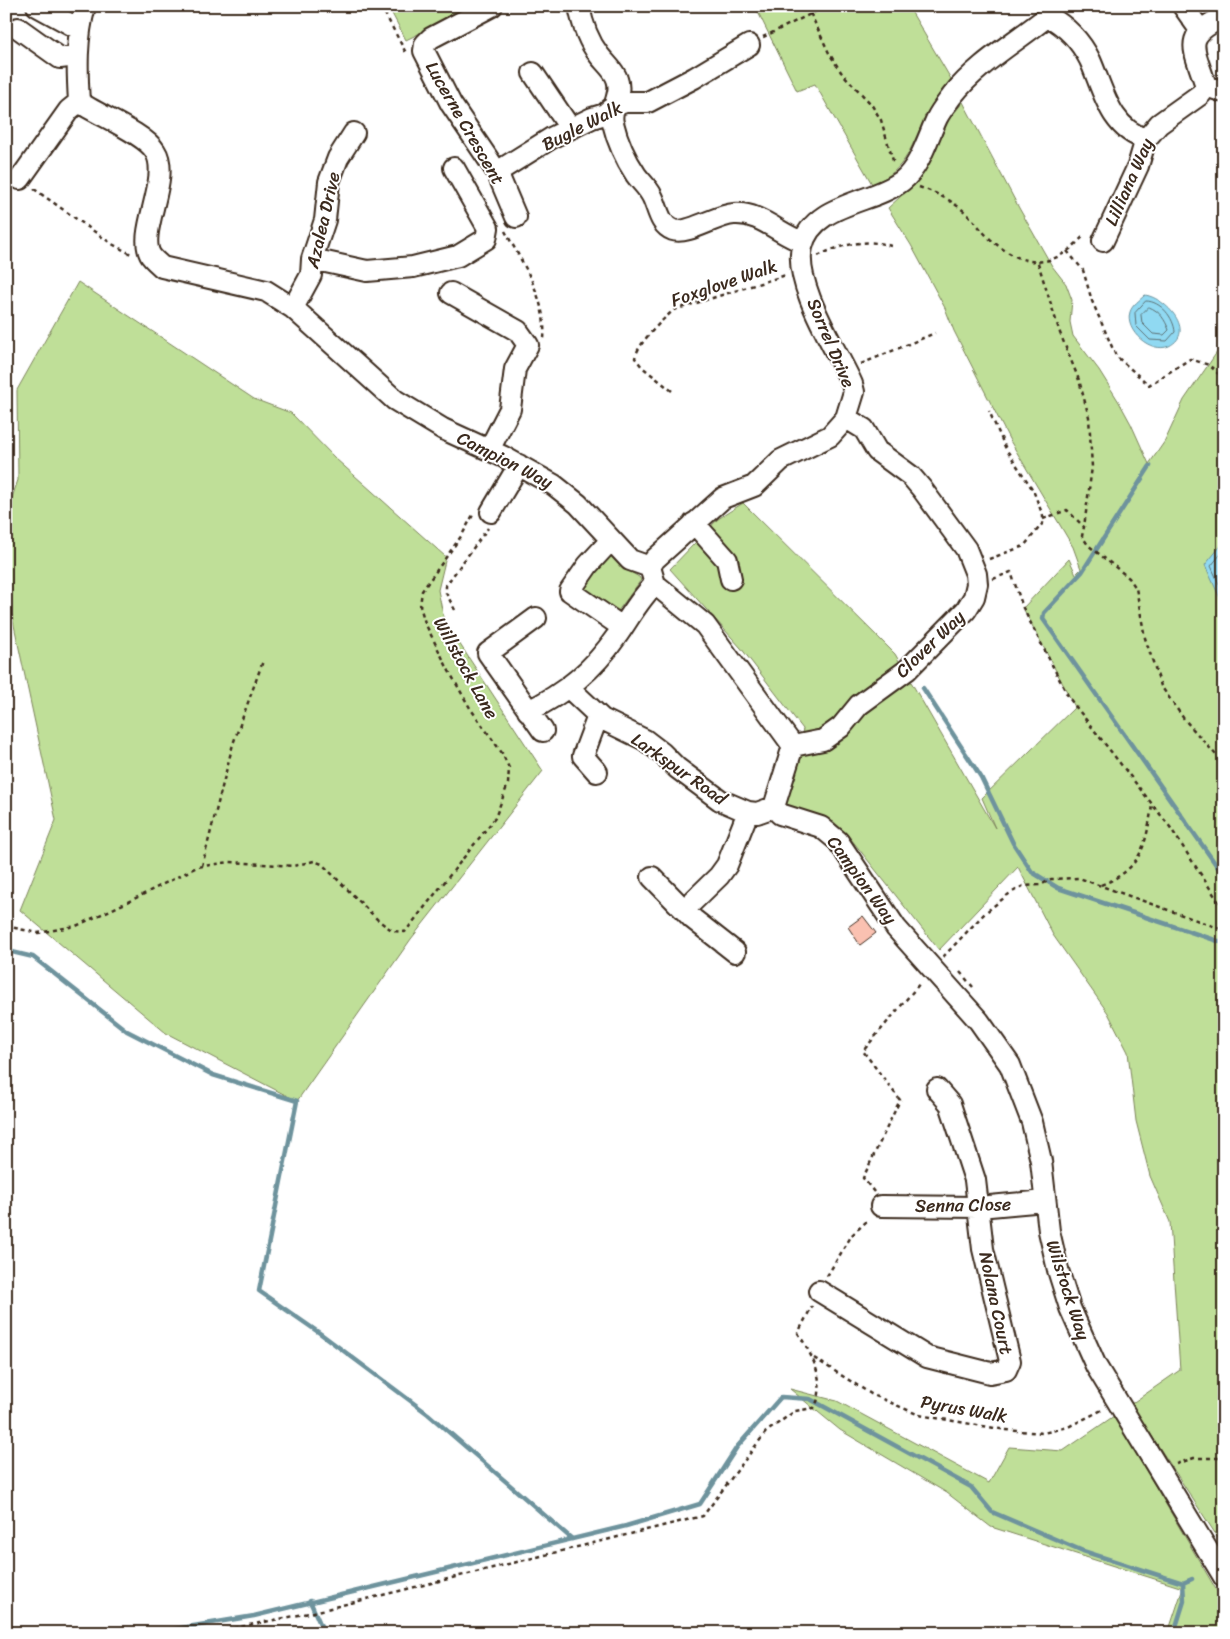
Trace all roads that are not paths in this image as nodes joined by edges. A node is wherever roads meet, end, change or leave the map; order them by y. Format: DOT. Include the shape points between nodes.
graph roads {
  1 [pos="36,6"];
  2 [pos="85,6"];
  3 [pos="492,6"];
  4 [pos="579,6"];
  5 [pos="1183,6"];
  6 [pos="1048,11"];
  7 [pos="1224,17"];
  8 [pos="18,28"];
  9 [pos="79,29"];
  10 [pos="1200,30"];
  11 [pos="749,45"];
  12 [pos="77,56"];
  13 [pos="534,73"];
  14 [pos="1215,89"];
  15 [pos="79,102"];
  16 [pos="614,106"];
  17 [pos="570,128"];
  18 [pos="354,133"];
  19 [pos="1146,139"];
  20 [pos="454,168"];
  21 [pos="497,172"];
  22 [pos="20,179"];
  23 [pos="508,220"];
  24 [pos="1094,237"];
  25 [pos="803,242"];
  26 [pos="312,259"];
  27 [pos="451,293"];
  28 [pos="293,308"];
  29 [pos="846,418"];
  30 [pos="489,450"];
  31 [pos="519,465"];
  32 [pos="487,514"];
  33 [pos="694,523"];
  34 [pos="611,540"];
  35 [pos="652,575"];
  36 [pos="731,579"];
  37 [pos="536,618"];
  38 [pos="622,627"];
  39 [pos="568,688"];
  40 [pos="528,711"];
  41 [pos="598,716"];
  42 [pos="543,731"];
  43 [pos="793,746"];
  44 [pos="597,772"];
  45 [pos="774,807"];
  46 [pos="748,812"];
  47 [pos="652,877"];
  48 [pos="684,910"];
  49 [pos="735,952"];
  50 [pos="932,970"];
  51 [pos="937,1088"];
  52 [pos="1046,1201"];
  53 [pos="881,1206"];
  54 [pos="980,1207"];
  55 [pos="819,1291"];
  56 [pos="1224,1577"];
  1 -- 9 [label="street"];
  2 -- 9 [label="street"];
  3 -- 21 [label="street, Lucerne Crescent" via="431,38 424,51 451,104"];
  4 -- 16 [label="street" via="588,34 620,86"];
  5 -- 10 [label="street"];
  6 -- 19 [label="street" via="1075,38 1089,59 1106,102 1124,128"];
  6 -- 25 [label="street" via="954,94 938,115 919,156 899,182 884,192 824,215"];
  7 -- 10 [label="street"];
  8 -- 12 [label="street" via="60,58"];
  9 -- 12 [label="street"];
  10 -- 14 [label="street, Lilliana Way" via="1193,46"];
  11 -- 16 [label="street, Bugle Walk" via="648,102 624,102"];
  12 -- 15 [label="street"];
  13 -- 17 [label="street"];
  14 -- 19 [label="street, Lilliana Way" via="1201,94 1159,124"];
  15 -- 22 [label="street" via="69,110"];
  15 -- 28 [label="street, Campion Way" via="146,140 155,150 162,164 148,240 150,254 162,267 266,291"];
  16 -- 17 [label="street, Bugle Walk" via="605,114"];
  16 -- 25 [label="street" via="612,121 625,154 653,197 666,226 683,231 721,216 745,214"];
  17 -- 21 [label="street, Bugle Walk"];
  18 -- 26 [label="street, Azalea Drive" via="338,158 329,182 325,220"];
  19 -- 24 [label="street, Lilliana Way" via="1138,166"];
  20 -- 26 [label="street" via="488,228 486,239 458,256 413,268 367,271"];
  21 -- 23 [label="street, Lucerne Crescent"];
  25 -- 29 [label="street, Sorrel Drive" via="803,269 819,321 854,392"];
  26 -- 28 [label="street, Azalea Drive" via="311,275"];
  27 -- 30 [label="street" via="518,331 528,345 515,369 510,410"];
  28 -- 30 [label="street, Campion Way" via="396,400 443,429"];
  29 -- 33 [label="street, Sorrel Drive" via="830,436 781,460 754,486 723,498"];
  29 -- 43 [label="street, Clover Way" via="864,429 878,451 911,476 966,549 975,574 974,597 966,610 906,670 860,705 842,727 824,740"];
  30 -- 31 [label="street, Campion Way"];
  31 -- 32 [label="street"];
  31 -- 34 [label="street, Campion Way" via="567,494"];
  33 -- 35 [label="street, Sorrel Drive" via="655,559"];
  33 -- 36 [label="street" via="727,560"];
  34 -- 35 [label="street, Campion Way" via="630,560"];
  34 -- 38 [label="street" via="570,591"];
  35 -- 38 [label="street, Sorrel Drive" via="645,593"];
  35 -- 43 [label="street, Campion Way" via="705,625"];
  37 -- 40 [label="street" via="488,652"];
  38 -- 39 [label="street, Sorrel Drive" via="595,663"];
  39 -- 40 [label="street, Sorrel Drive"];
  39 -- 41 [label="street, Larkspur Road"];
  40 -- 42 [label="street"];
  41 -- 44 [label="street" via="583,756"];
  41 -- 46 [label="street, Larkspur Road" via="645,740 720,800"];
  43 -- 45 [label="street"];
  45 -- 46 [label="street, Larkspur Road" via="757,813"];
  45 -- 50 [label="street, Campion Way" via="780,814 821,827 838,841 896,928"];
  46 -- 48 [label="street" via="720,876"];
  47 -- 48 [label="street"];
  48 -- 49 [label="street"];
  50 -- 52 [label="street, Wilstock Way" via="979,1021 1010,1065 1032,1122"];
  51 -- 54 [label="street" via="950,1104 975,1180"];
  52 -- 54 [label="street, Senna Close"];
  52 -- 56 [label="street, Wilstock Way" via="1053,1250 1070,1308 1096,1366"];
  53 -- 54 [label="street, Senna Close"];
  54 -- 55 [label="street, Nolana Court" via="983,1249 1010,1361 1006,1370 990,1373 927,1357"];
}
